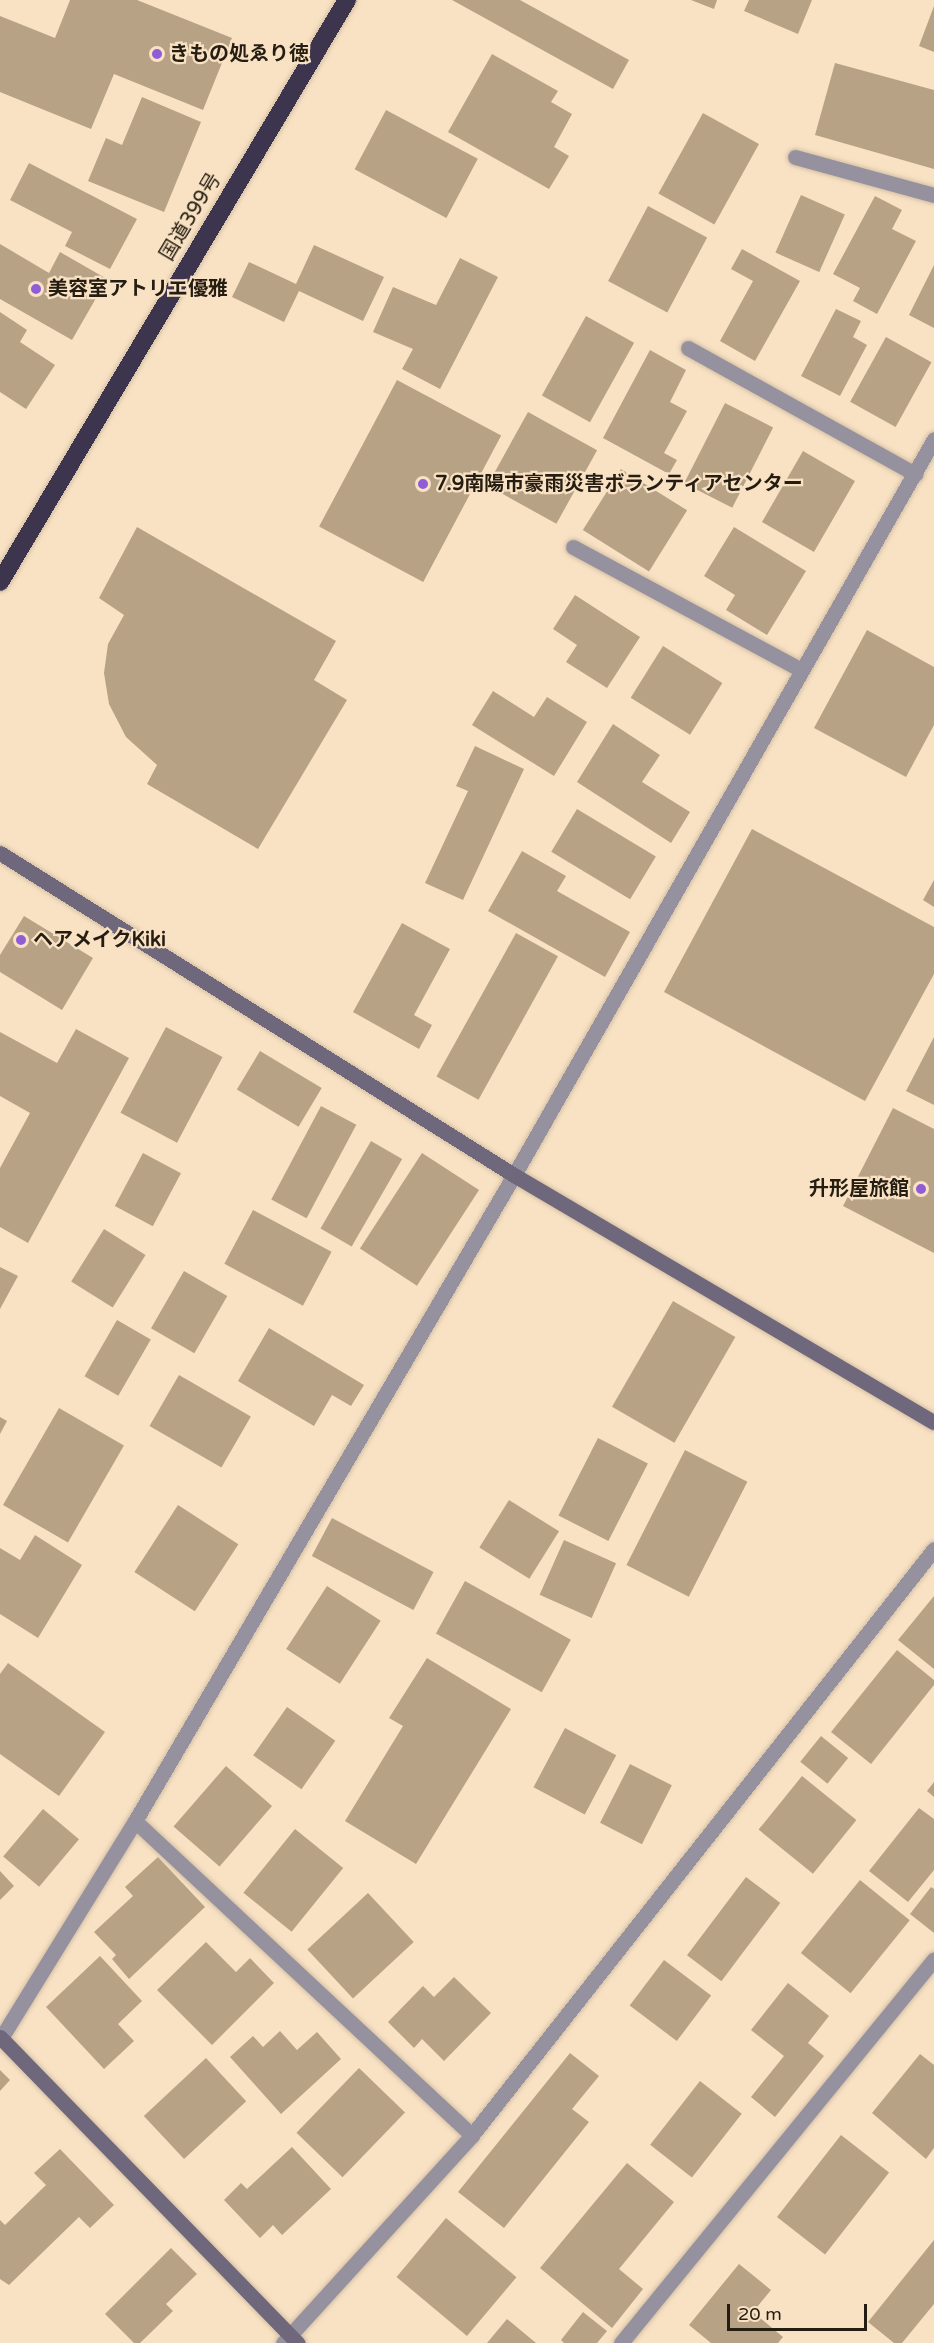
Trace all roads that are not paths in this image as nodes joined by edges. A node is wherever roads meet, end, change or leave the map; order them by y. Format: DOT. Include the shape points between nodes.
graph roads {
  1 [pos="347,0"];
  2 [pos="795,157"];
  3 [pos="934,195"];
  4 [pos="688,348"];
  5 [pos="934,439"];
  6 [pos="915,474"];
  7 [pos="573,548"];
  8 [pos="0,582"];
  9 [pos="800,669"];
  10 [pos="0,853"];
  11 [pos="514,1175"];
  12 [pos="934,1422"];
  13 [pos="934,1549"];
  14 [pos="135,1821"];
  15 [pos="934,1959"];
  16 [pos="0,2038"];
  17 [pos="472,2135"];
  18 [pos="290,2341"];
  19 [pos="621,2343"];
  1 -- 8 [label="highway, 国道399号"];
  2 -- 3 [label="street"];
  4 -- 6 [label="street"];
  5 -- 6 [label="street"];
  6 -- 9 [label="street"];
  7 -- 9 [label="street"];
  9 -- 11 [label="street"];
  10 -- 11 [label="street"];
  11 -- 12 [label="street"];
  11 -- 14 [label="street"];
  13 -- 17 [label="street"];
  14 -- 16 [label="street"];
  14 -- 17 [label="street"];
  15 -- 19 [label="street"];
  16 -- 18 [label="street"];
  17 -- 18 [label="street"];
}
